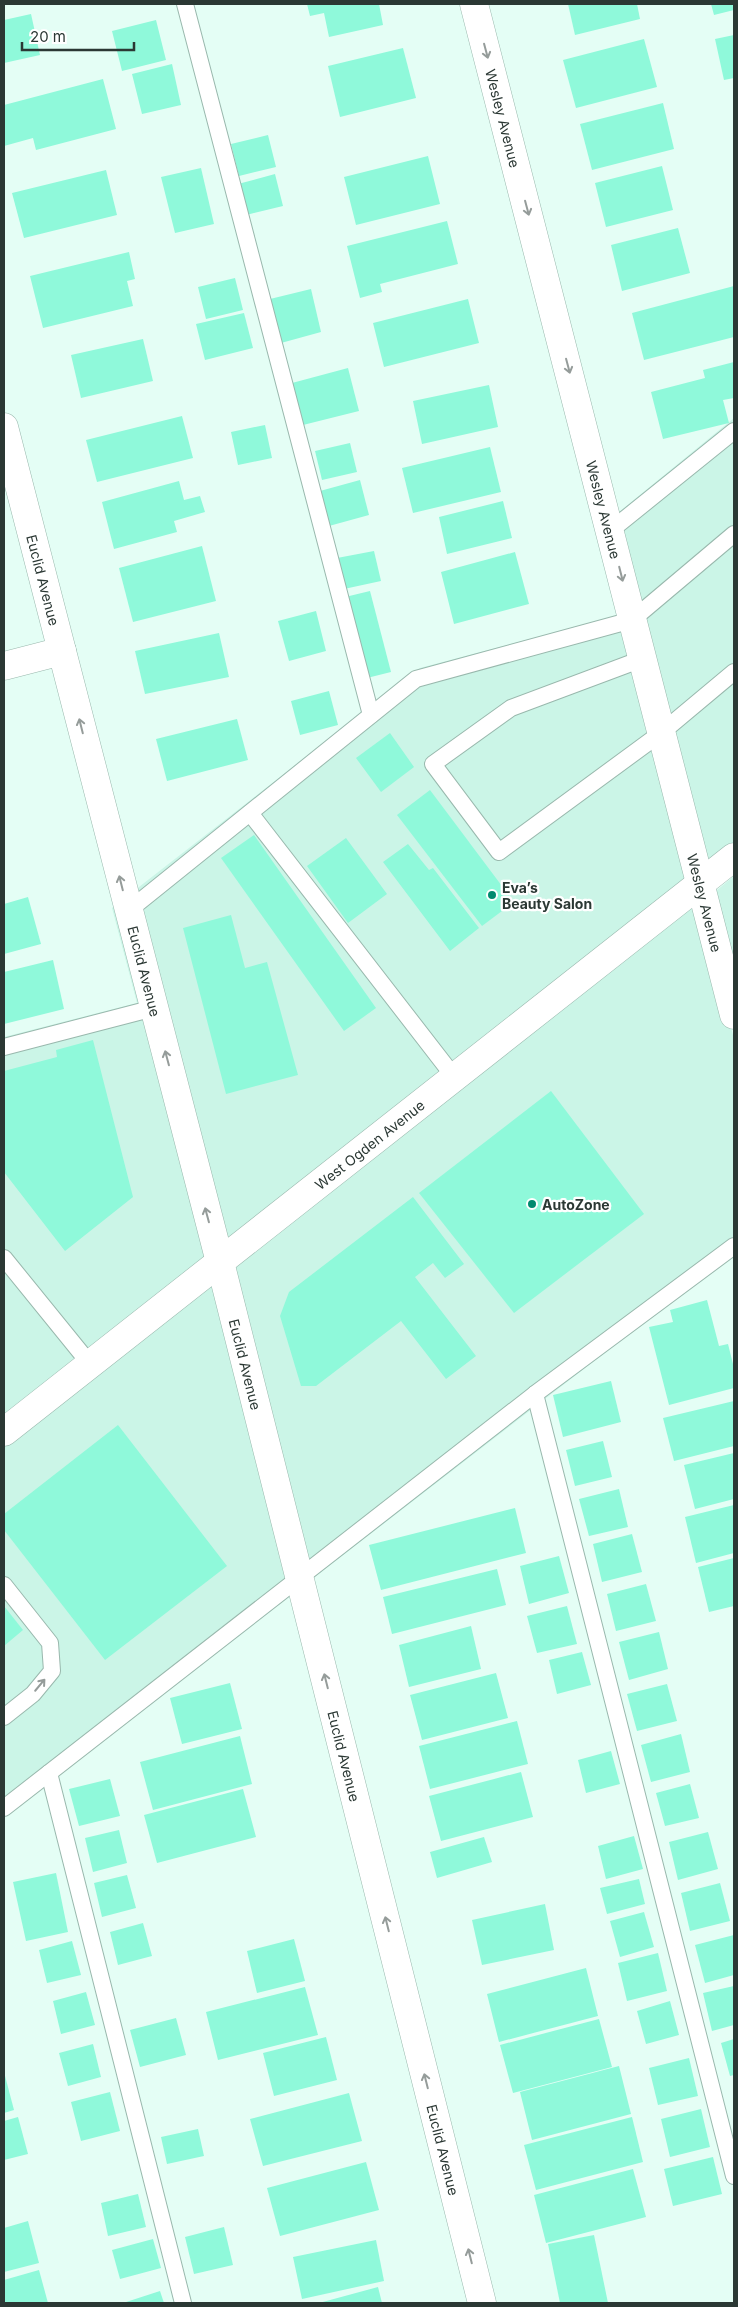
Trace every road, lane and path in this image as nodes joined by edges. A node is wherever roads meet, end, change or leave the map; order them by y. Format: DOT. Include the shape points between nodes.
graph roads {
  1 [pos="185,4"];
  2 [pos="474,4"];
  3 [pos="4,427"];
  4 [pos="734,431"];
  5 [pos="610,531"];
  6 [pos="734,534"];
  7 [pos="632,620"];
  8 [pos="62,651"];
  9 [pos="642,659"];
  10 [pos="4,666"];
  11 [pos="734,672"];
  12 [pos="370,715"];
  13 [pos="661,733"];
  14 [pos="250,812"];
  15 [pos="734,857"];
  16 [pos="700,884"];
  17 [pos="128,911"];
  18 [pos="154,1008"];
  19 [pos="734,1016"];
  20 [pos="4,1047"];
  21 [pos="455,1078"];
  22 [pos="734,1246"];
  23 [pos="4,1258"];
  24 [pos="220,1262"];
  25 [pos="90,1364"];
  26 [pos="535,1394"];
  27 [pos="4,1432"];
  28 [pos="299,1577"];
  29 [pos="4,1585"];
  30 [pos="4,1717"];
  31 [pos="49,1773"];
  32 [pos="4,1808"];
  33 [pos="734,2176"];
  34 [pos="183,2303"];
  35 [pos="482,2303"];
  1 -- 12 [label="lane"];
  2 -- 5 [label="street, Wesley Avenue, one-way"];
  3 -- 8 [label="street, Euclid Avenue"];
  4 -- 5 [label="lane"];
  5 -- 7 [label="street, Wesley Avenue, one-way"];
  6 -- 7 [label="lane"];
  7 -- 9 [label="street, Wesley Avenue"];
  7 -- 12 [label="lane" via="416,679"];
  8 -- 10 [label="street"];
  17 -- 8 [label="street, Euclid Avenue, one-way"];
  9 -- 13 [label="street, Wesley Avenue"];
  9 -- 13 [label="lane" via="511,708 433,764 499,852"];
  11 -- 13 [label="lane"];
  12 -- 14 [label="lane"];
  13 -- 16 [label="street, Wesley Avenue"];
  14 -- 17 [label="lane"];
  14 -- 21 [label="lane"];
  15 -- 16 [label="street, West Ogden Avenue"];
  16 -- 19 [label="street, Wesley Avenue"];
  16 -- 21 [label="street, West Ogden Avenue"];
  17 -- 18 [label="street, Euclid Avenue"];
  18 -- 20 [label="lane"];
  24 -- 18 [label="street, Euclid Avenue, one-way"];
  21 -- 24 [label="street, West Ogden Avenue"];
  22 -- 26 [label="lane"];
  23 -- 25 [label="lane"];
  24 -- 25 [label="street, West Ogden Avenue"];
  24 -- 28 [label="street, Euclid Avenue"];
  25 -- 27 [label="street, West Ogden Avenue"];
  26 -- 28 [label="lane"];
  26 -- 33 [label="lane"];
  28 -- 31 [label="lane"];
  35 -- 28 [label="street, Euclid Avenue, one-way"];
  30 -- 29 [label="lane, one-way" via="33,1694 52,1671 50,1644"];
  31 -- 32 [label="lane"];
  31 -- 34 [label="lane"];
}
